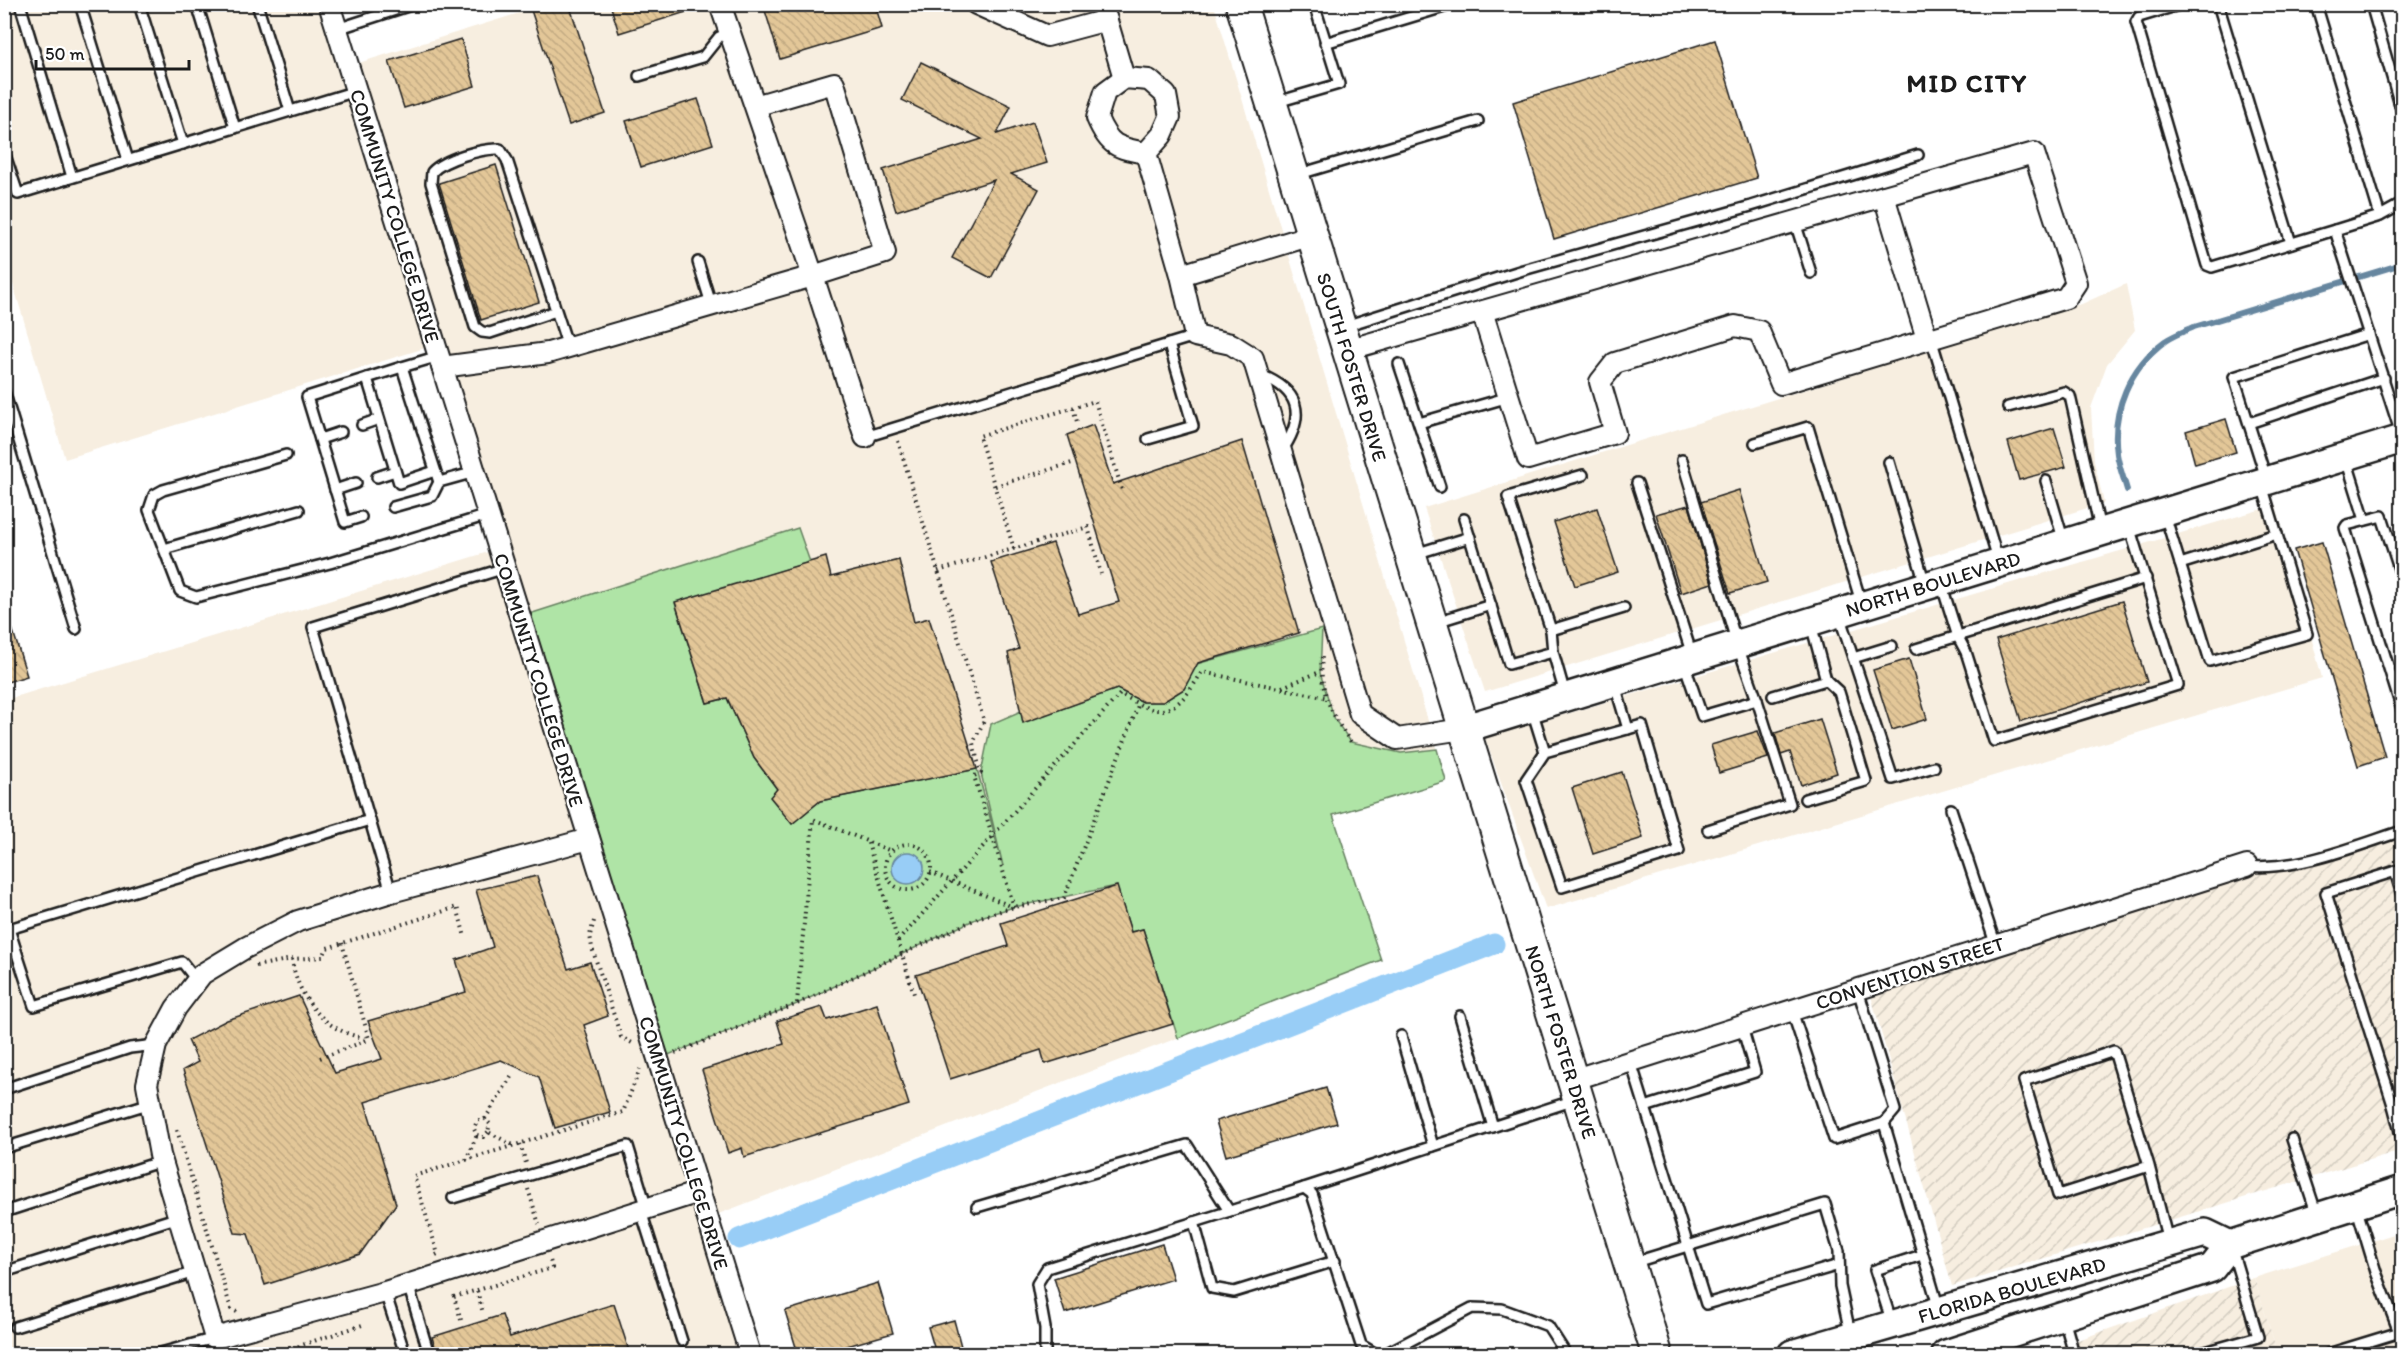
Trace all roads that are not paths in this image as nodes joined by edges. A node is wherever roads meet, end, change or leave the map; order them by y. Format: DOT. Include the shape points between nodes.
graph roads {
  1 [pos="20,4"];
  2 [pos="80,4"];
  3 [pos="139,4"];
  4 [pos="197,4"];
  5 [pos="257,4"];
  6 [pos="329,4"];
  7 [pos="414,4"];
  8 [pos="720,4"];
  9 [pos="976,4"];
  10 [pos="1241,4"];
  11 [pos="1314,4"];
  12 [pos="1454,4"];
  13 [pos="2182,4"];
  14 [pos="2218,4"];
  15 [pos="2316,4"];
  16 [pos="2371,4"];
  17 [pos="1105,12"];
  18 [pos="337,29"];
  19 [pos="730,32"];
  20 [pos="1325,43"];
  21 [pos="639,76"];
  22 [pos="1124,78"];
  23 [pos="356,91"];
  24 [pos="1271,103"];
  25 [pos="755,106"];
  26 [pos="290,111"];
  27 [pos="2403,112"];
  28 [pos="1478,121"];
  29 [pos="235,128"];
  30 [pos="183,144"];
  31 [pos="4,152"];
  32 [pos="1146,153"];
  33 [pos="1918,155"];
  34 [pos="128,160"];
  35 [pos="1294,176"];
  36 [pos="72,177"];
  37 [pos="1884,196"];
  38 [pos="2403,204"];
  39 [pos="2380,216"];
  40 [pos="1795,222"];
  41 [pos="2335,230"];
  42 [pos="1312,235"];
  43 [pos="2291,243"];
  44 [pos="698,262"];
  45 [pos="1810,273"];
  46 [pos="1181,275"];
  47 [pos="813,276"];
  48 [pos="712,307"];
  49 [pos="556,311"];
  50 [pos="1482,311"];
  51 [pos="2369,334"];
  52 [pos="1195,336"];
  53 [pos="1343,339"];
  54 [pos="1929,339"];
  55 [pos="1169,344"];
  56 [pos="568,347"];
  57 [pos="440,362"];
  58 [pos="1399,364"];
  59 [pos="402,367"];
  60 [pos="1257,374"];
  61 [pos="367,378"];
  62 [pos="2384,378"];
  63 [pos="4,391"];
  64 [pos="1509,397"];
  65 [pos="2008,407"];
  66 [pos="379,419"];
  67 [pos="1419,423"];
  68 [pos="2249,423"];
  69 [pos="362,425"];
  70 [pos="341,432"];
  71 [pos="865,437"];
  72 [pos="2403,438"];
  73 [pos="320,439"];
  74 [pos="1148,439"];
  75 [pos="1755,443"];
  76 [pos="1281,453"];
  77 [pos="286,456"];
  78 [pos="2345,456"];
  79 [pos="1682,460"];
  80 [pos="1889,462"];
  81 [pos="395,471"];
  82 [pos="435,471"];
  83 [pos="474,472"];
  84 [pos="1583,475"];
  85 [pos="377,477"];
  86 [pos="2046,481"];
  87 [pos="2264,481"];
  88 [pos="439,482"];
  89 [pos="356,483"];
  90 [pos="1637,483"];
  91 [pos="1440,487"];
  92 [pos="335,490"];
  93 [pos="393,507"];
  94 [pos="299,510"];
  95 [pos="2164,512"];
  96 [pos="488,515"];
  97 [pos="361,517"];
  98 [pos="1464,519"];
  99 [pos="2365,520"];
  100 [pos="2128,523"];
  101 [pos="2101,532"];
  102 [pos="2277,534"];
  103 [pos="1470,537"];
  104 [pos="2064,543"];
  105 [pos="164,549"];
  106 [pos="1410,555"];
  107 [pos="1999,563"];
  108 [pos="2180,564"];
  109 [pos="505,568"];
  110 [pos="2146,578"];
  111 [pos="2403,578"];
  112 [pos="1933,584"];
  113 [pos="1491,605"];
  114 [pos="1624,608"];
  115 [pos="1850,609"];
  116 [pos="1810,622"];
  117 [pos="1431,624"];
  118 [pos="76,629"];
  119 [pos="1551,630"];
  120 [pos="1959,637"];
  121 [pos="1737,644"];
  122 [pos="1892,646"];
  123 [pos="1916,649"];
  124 [pos="1553,652"];
  125 [pos="1853,658"];
  126 [pos="1688,659"];
  127 [pos="1826,680"];
  128 [pos="1614,682"];
  129 [pos="1773,696"];
  130 [pos="1566,697"];
  131 [pos="1757,700"];
  132 [pos="1531,708"];
  133 [pos="2403,710"];
  134 [pos="1463,729"];
  135 [pos="1628,729"];
  136 [pos="1545,752"];
  137 [pos="1934,767"];
  138 [pos="1805,799"];
  139 [pos="1951,809"];
  140 [pos="370,820"];
  141 [pos="1708,830"];
  142 [pos="2403,831"];
  143 [pos="589,839"];
  144 [pos="2247,866"];
  145 [pos="2399,870"];
  146 [pos="391,892"];
  147 [pos="2403,895"];
  148 [pos="1996,946"];
  149 [pos="197,981"];
  150 [pos="1858,990"];
  151 [pos="1792,1011"];
  152 [pos="1460,1016"];
  153 [pos="1742,1027"];
  154 [pos="1401,1036"];
  155 [pos="156,1045"];
  156 [pos="1631,1062"];
  157 [pos="4,1089"];
  158 [pos="1575,1090"];
  159 [pos="151,1103"];
  160 [pos="2398,1103"];
  161 [pos="1645,1107"];
  162 [pos="1884,1123"];
  163 [pos="1493,1127"];
  164 [pos="2292,1139"];
  165 [pos="2403,1140"];
  166 [pos="1434,1146"];
  167 [pos="4,1148"];
  168 [pos="162,1161"];
  169 [pos="2149,1166"];
  170 [pos="1304,1188"];
  171 [pos="2403,1190"];
  172 [pos="699,1192"];
  173 [pos="453,1198"];
  174 [pos="2356,1205"];
  175 [pos="977,1207"];
  176 [pos="644,1210"];
  177 [pos="1229,1211"];
  178 [pos="4,1212"];
  179 [pos="179,1217"];
  180 [pos="2317,1217"];
  181 [pos="1194,1222"];
  182 [pos="2169,1243"];
  183 [pos="2230,1245"];
  184 [pos="1688,1246"];
  185 [pos="1922,1255"];
  186 [pos="1335,1261"];
  187 [pos="1630,1264"];
  188 [pos="1839,1265"];
  189 [pos="4,1272"];
  190 [pos="195,1272"];
  191 [pos="408,1284"];
  192 [pos="385,1292"];
  193 [pos="1940,1311"];
  194 [pos="2063,1317"];
  195 [pos="1893,1325"];
  196 [pos="15,1327"];
  197 [pos="2401,1336"];
  198 [pos="1851,1337"];
  199 [pos="215,1338"];
  200 [pos="682,1341"];
  201 [pos="1960,1352"];
  202 [pos="157,1354"];
  203 [pos="405,1354"];
  204 [pos="429,1354"];
  205 [pos="750,1354"];
  206 [pos="1045,1354"];
  207 [pos="1376,1354"];
  208 [pos="1385,1354"];
  209 [pos="1566,1354"];
  210 [pos="1657,1354"];
  211 [pos="1792,1354"];
  212 [pos="2074,1354"];
  213 [pos="2199,1354"];
  214 [pos="2328,1354"];
  1 -- 36 [label="lane"];
  2 -- 34 [label="lane"];
  3 -- 30 [label="lane"];
  4 -- 29 [label="lane"];
  5 -- 26 [label="lane"];
  6 -- 18 [label="street, COMMUNITY COLLEGE DRIVE"];
  7 -- 18 [label="lane"];
  8 -- 19 [label="street"];
  9 -- 17 [label="street" via="1047,36"];
  10 -- 24 [label="main road, SOUTH FOSTER DRIVE"];
  11 -- 20 [label="lane"];
  12 -- 20 [label="lane"];
  13 -- 43 [label="lane" via="2139,17 2136,22 2208,264 2212,267"];
  14 -- 43 [label="lane"];
  15 -- 39 [label="lane"];
  16 -- 27 [label="lane"];
  17 -- 22 [label="street"];
  18 -- 23 [label="street, COMMUNITY COLLEGE DRIVE"];
  19 -- 21 [label="lane" via="718,37 703,57"];
  19 -- 25 [label="street"];
  20 -- 24 [label="lane" via="1339,84"];
  22 -- 32 [label="street" via="1149,80 1166,95 1170,117 1162,135"];
  22 -- 32 [label="street" via="1105,92 1097,118 1106,138 1126,150"];
  23 -- 26 [label="lane"];
  23 -- 57 [label="street, COMMUNITY COLLEGE DRIVE"];
  24 -- 35 [label="main road, SOUTH FOSTER DRIVE"];
  25 -- 47 [label="street"];
  25 -- 47 [label="street" via="834,83 885,253"];
  26 -- 29 [label="lane"];
  28 -- 35 [label="lane"];
  29 -- 30 [label="lane"];
  30 -- 34 [label="lane"];
  31 -- 36 [label="lane" via="18,194"];
  32 -- 46 [label="street"];
  33 -- 53 [label="lane" via="1523,270"];
  34 -- 36 [label="lane"];
  35 -- 42 [label="main road, SOUTH FOSTER DRIVE"];
  37 -- 40 [label="street"];
  37 -- 54 [label="street"];
  37 -- 54 [label="street" via="2034,153 2076,283 2066,298"];
  38 -- 39 [label="lane"];
  39 -- 41 [label="lane"];
  40 -- 45 [label="lane"];
  40 -- 50 [label="street"];
  41 -- 43 [label="lane"];
  41 -- 51 [label="lane"];
  42 -- 46 [label="street"];
  42 -- 53 [label="main road, SOUTH FOSTER DRIVE"];
  44 -- 48 [label="lane"];
  46 -- 52 [label="street"];
  47 -- 48 [label="street"];
  47 -- 71 [label="street"];
  48 -- 56 [label="street"];
  49 -- 49 [label="lane" via="507,160 500,149 488,148 438,165 432,172 431,183 475,327 490,333"];
  49 -- 56 [label="lane"];
  50 -- 53 [label="street"];
  50 -- 64 [label="street"];
  51 -- 62 [label="lane"];
  51 -- 68 [label="lane" via="2235,377"];
  52 -- 55 [label="lane"];
  52 -- 60 [label="street" via="1231,344 1253,358"];
  53 -- 106 [label="main road, SOUTH FOSTER DRIVE"];
  54 -- 64 [label="street" via="1781,384 1759,331 1735,326 1615,363 1600,382 1615,433 1528,459"];
  54 -- 107 [label="lane"];
  55 -- 71 [label="lane"];
  55 -- 74 [label="lane" via="1193,426"];
  56 -- 57 [label="street" via="548,353"];
  57 -- 59 [label="lane"];
  57 -- 83 [label="street, COMMUNITY COLLEGE DRIVE"];
  58 -- 67 [label="lane"];
  59 -- 61 [label="lane"];
  59 -- 82 [label="lane"];
  60 -- 76 [label="street"];
  60 -- 76 [label="lane" via="1275,380 1290,392 1296,407 1295,426"];
  61 -- 66 [label="lane"];
  61 -- 73 [label="lane" via="307,397"];
  62 -- 68 [label="lane"];
  62 -- 72 [label="lane"];
  63 -- 118 [label="lane"];
  64 -- 67 [label="lane"];
  65 -- 101 [label="lane" via="2064,392 2070,396"];
  66 -- 69 [label="lane"];
  66 -- 81 [label="lane"];
  67 -- 91 [label="lane"];
  68 -- 87 [label="lane"];
  70 -- 73 [label="lane"];
  72 -- 78 [label="street, NORTH BOULEVARD"];
  73 -- 92 [label="lane"];
  75 -- 115 [label="lane" via="1808,427"];
  76 -- 134 [label="street" via="1360,714 1397,739"];
  77 -- 105 [label="lane" via="154,495 149,510"];
  78 -- 87 [label="street, NORTH BOULEVARD"];
  78 -- 99 [label="lane"];
  79 -- 121 [label="lane"];
  80 -- 112 [label="lane"];
  81 -- 82 [label="lane" via="399,483"];
  81 -- 85 [label="lane"];
  82 -- 88 [label="lane"];
  83 -- 88 [label="lane"];
  83 -- 96 [label="street, COMMUNITY COLLEGE DRIVE"];
  84 -- 119 [label="lane" via="1508,497"];
  86 -- 104 [label="lane"];
  87 -- 95 [label="street, NORTH BOULEVARD"];
  87 -- 102 [label="lane"];
  88 -- 93 [label="lane" via="432,496"];
  89 -- 92 [label="lane"];
  90 -- 126 [label="lane"];
  92 -- 97 [label="lane" via="345,522"];
  94 -- 105 [label="lane"];
  95 -- 100 [label="street, NORTH BOULEVARD"];
  95 -- 108 [label="lane"];
  96 -- 105 [label="lane" via="330,563 196,597 180,591"];
  96 -- 109 [label="street, COMMUNITY COLLEGE DRIVE"];
  98 -- 103 [label="lane"];
  99 -- 111 [label="lane" via="2383,516"];
  99 -- 133 [label="lane" via="2345,528"];
  100 -- 101 [label="street, NORTH BOULEVARD"];
  100 -- 110 [label="lane"];
  101 -- 104 [label="street, NORTH BOULEVARD"];
  102 -- 108 [label="lane"];
  102 -- 108 [label="lane" via="2307,634 2210,661"];
  103 -- 106 [label="lane"];
  103 -- 113 [label="lane"];
  104 -- 107 [label="street, NORTH BOULEVARD"];
  106 -- 117 [label="main road, SOUTH FOSTER DRIVE"];
  107 -- 112 [label="street, NORTH BOULEVARD"];
  109 -- 140 [label="lane" via="313,627"];
  109 -- 143 [label="street, COMMUNITY COLLEGE DRIVE"];
  110 -- 120 [label="lane"];
  110 -- 120 [label="lane" via="2178,685 1994,741"];
  112 -- 115 [label="street, NORTH BOULEVARD"];
  112 -- 120 [label="lane"];
  113 -- 117 [label="lane"];
  113 -- 124 [label="lane" via="1509,664"];
  114 -- 119 [label="lane"];
  115 -- 116 [label="street, NORTH BOULEVARD"];
  115 -- 125 [label="lane"];
  116 -- 121 [label="street, NORTH BOULEVARD"];
  116 -- 127 [label="lane"];
  117 -- 134 [label="main road, SOUTH FOSTER DRIVE"];
  119 -- 124 [label="lane"];
  120 -- 123 [label="lane"];
  121 -- 126 [label="street, NORTH BOULEVARD"];
  121 -- 131 [label="lane"];
  122 -- 125 [label="lane"];
  124 -- 130 [label="lane"];
  125 -- 137 [label="lane" via="1893,779"];
  126 -- 128 [label="street, NORTH BOULEVARD"];
  126 -- 131 [label="lane" via="1702,716"];
  127 -- 129 [label="lane"];
  127 -- 138 [label="lane" via="1839,692 1866,781"];
  128 -- 130 [label="street, NORTH BOULEVARD"];
  128 -- 135 [label="lane"];
  130 -- 132 [label="street, NORTH BOULEVARD"];
  131 -- 141 [label="lane" via="1790,804"];
  132 -- 134 [label="street, NORTH BOULEVARD"];
  132 -- 136 [label="lane"];
  134 -- 158 [label="main road, NORTH FOSTER DRIVE"];
  135 -- 136 [label="lane"];
  135 -- 136 [label="lane" via="1642,725 1679,851 1562,887 1526,780"];
  139 -- 148 [label="lane"];
  140 -- 146 [label="lane"];
  140 -- 149 [label="lane" via="9,929 34,1006 182,962"];
  142 -- 144 [label="lane" via="2301,861 2262,868"];
  143 -- 146 [label="street"];
  143 -- 172 [label="street, COMMUNITY COLLEGE DRIVE" via="650,1061"];
  144 -- 148 [label="street, CONVENTION STREET"];
  145 -- 147 [label="lane"];
  145 -- 160 [label="lane" via="2326,893"];
  146 -- 149 [label="street" via="298,921 244,948"];
  148 -- 150 [label="street, CONVENTION STREET"];
  149 -- 155 [label="street" via="176,1008"];
  150 -- 151 [label="street, CONVENTION STREET"];
  150 -- 162 [label="lane" via="1894,1110"];
  151 -- 153 [label="street, CONVENTION STREET"];
  151 -- 162 [label="lane" via="1833,1139"];
  152 -- 163 [label="lane"];
  153 -- 156 [label="street, CONVENTION STREET"];
  153 -- 161 [label="lane" via="1755,1072"];
  154 -- 166 [label="lane"];
  155 -- 157 [label="lane" via="130,1048"];
  155 -- 159 [label="street" via="147,1084"];
  156 -- 158 [label="street, CONVENTION STREET"];
  156 -- 161 [label="lane"];
  158 -- 163 [label="lane"];
  158 -- 187 [label="main road, NORTH FOSTER DRIVE"];
  159 -- 167 [label="lane"];
  159 -- 168 [label="street"];
  160 -- 165 [label="lane"];
  161 -- 184 [label="lane"];
  162 -- 185 [label="lane"];
  163 -- 166 [label="lane"];
  164 -- 180 [label="lane"];
  166 -- 170 [label="lane"];
  168 -- 178 [label="lane"];
  168 -- 179 [label="street"];
  169 -- 169 [label="lane" via="2114,1051 2024,1081 2058,1195"];
  169 -- 182 [label="lane"];
  170 -- 177 [label="lane"];
  170 -- 186 [label="lane" via="1312,1194"];
  171 -- 174 [label="street"];
  172 -- 176 [label="street"];
  172 -- 205 [label="street, COMMUNITY COLLEGE DRIVE"];
  173 -- 176 [label="lane" via="627,1146"];
  174 -- 180 [label="street"];
  174 -- 197 [label="lane"];
  175 -- 177 [label="lane" via="1186,1145"];
  176 -- 191 [label="street"];
  176 -- 200 [label="lane"];
  177 -- 181 [label="lane"];
  179 -- 189 [label="lane"];
  179 -- 190 [label="street"];
  180 -- 183 [label="street"];
  181 -- 186 [label="lane" via="1212,1288 1234,1292"];
  181 -- 206 [label="lane" via="1047,1268 1037,1284"];
  182 -- 183 [label="street, FLORIDA BOULEVARD" via="2205,1233"];
  182 -- 193 [label="street, FLORIDA BOULEVARD"];
  183 -- 194 [label="street, FLORIDA BOULEVARD" via="2212,1268"];
  183 -- 213 [label="lane" via="2258,1337"];
  184 -- 187 [label="lane"];
  184 -- 188 [label="lane" via="1706,1304"];
  184 -- 188 [label="lane" via="1825,1204 1839,1251"];
  185 -- 193 [label="lane"];
  185 -- 195 [label="lane" via="1875,1270"];
  186 -- 207 [label="lane" via="1361,1345"];
  187 -- 210 [label="main road, NORTH FOSTER DRIVE"];
  188 -- 198 [label="lane"];
  190 -- 196 [label="lane"];
  190 -- 199 [label="street"];
  191 -- 192 [label="street"];
  191 -- 204 [label="lane"];
  192 -- 199 [label="street"];
  192 -- 203 [label="lane"];
  193 -- 195 [label="street, FLORIDA BOULEVARD"];
  194 -- 201 [label="street, FLORIDA BOULEVARD"];
  194 -- 212 [label="lane"];
  195 -- 198 [label="street, FLORIDA BOULEVARD"];
  197 -- 214 [label="lane"];
  198 -- 211 [label="street, FLORIDA BOULEVARD"];
  199 -- 202 [label="lane"];
  208 -- 209 [label="lane" via="1472,1308 1502,1309 1548,1326"];
}
